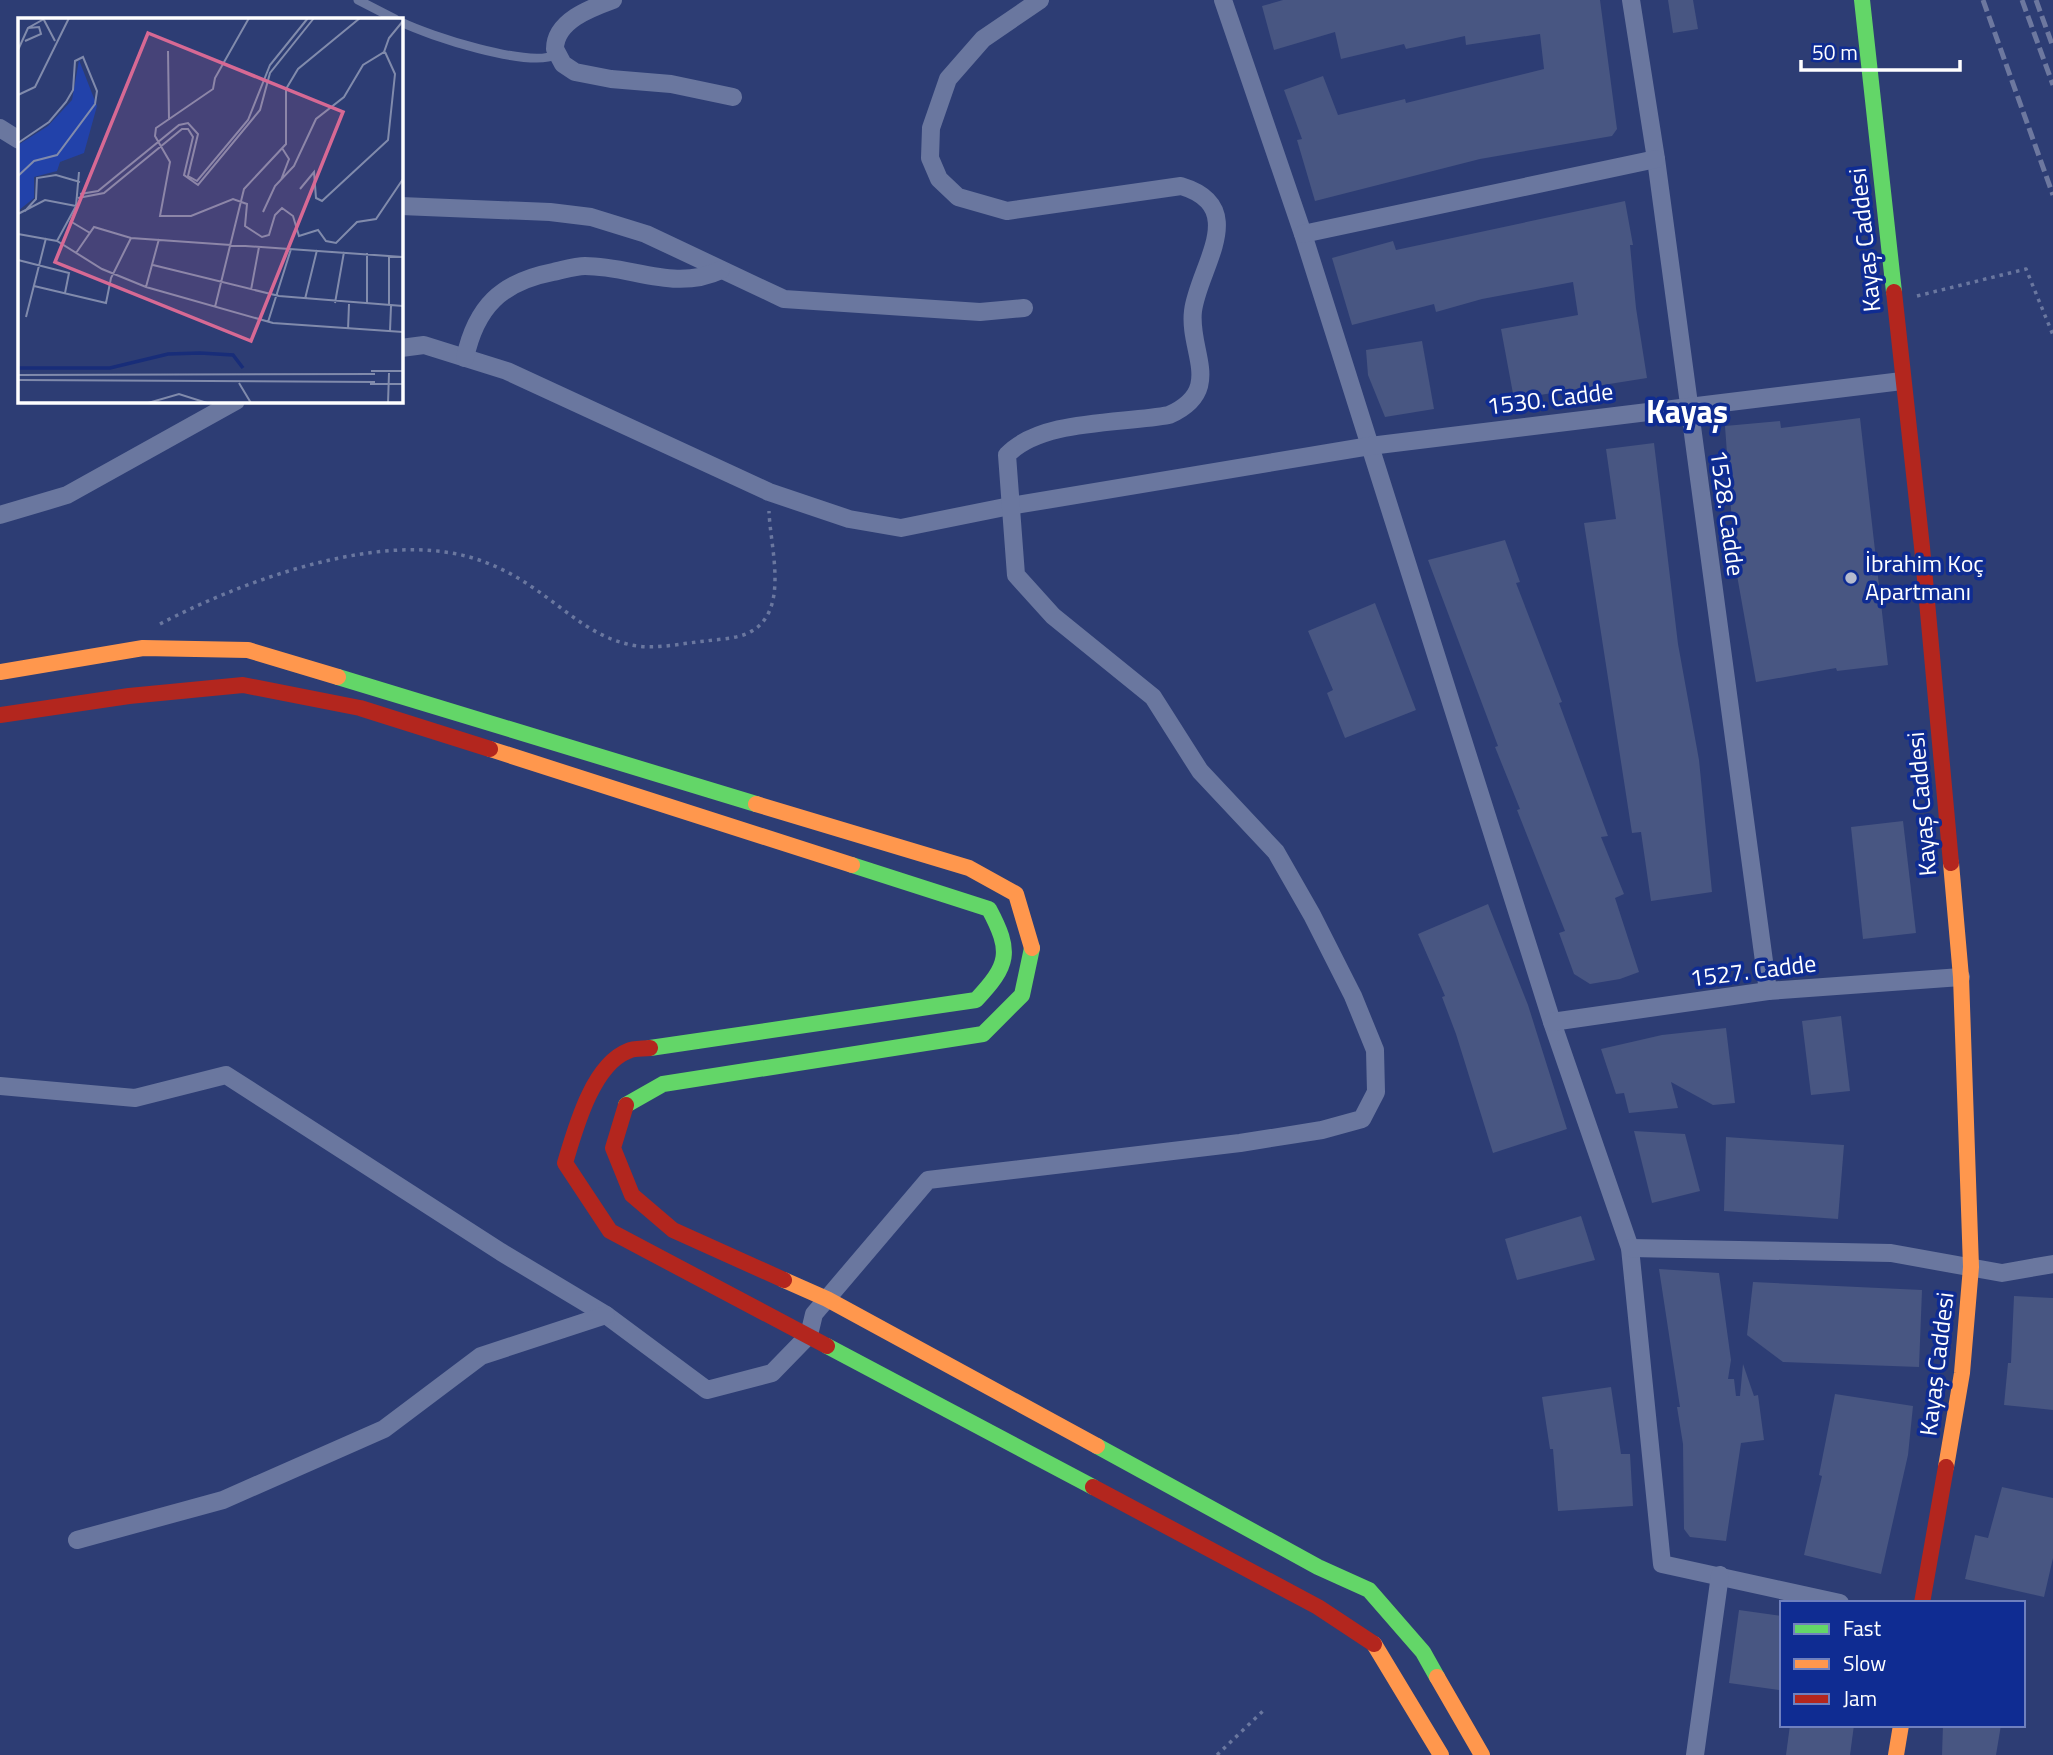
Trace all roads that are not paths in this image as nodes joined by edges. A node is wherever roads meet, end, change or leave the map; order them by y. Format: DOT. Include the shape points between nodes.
graph roads {
  1 [pos="358,0"];
  2 [pos="613,0"];
  3 [pos="1040,0"];
  4 [pos="1223,0"];
  5 [pos="1631,0"];
  6 [pos="1862,0"];
  7 [pos="393,18"];
  8 [pos="402,22"];
  9 [pos="556,55"];
  10 [pos="733,97"];
  11 [pos="0,128"];
  12 [pos="18,139"];
  13 [pos="1656,159"];
  14 [pos="402,206"];
  15 [pos="1303,234"];
  16 [pos="721,270"];
  17 [pos="1024,308"];
  18 [pos="402,348"];
  19 [pos="465,358"];
  20 [pos="1902,381"];
  21 [pos="234,402"];
  22 [pos="1688,406"];
  23 [pos="1370,446"];
  24 [pos="1010,506"];
  25 [pos="0,515"];
  26 [pos="0,672"];
  27 [pos="0,715"];
  28 [pos="1961,977"];
  29 [pos="1768,991"];
  30 [pos="1552,1022"];
  31 [pos="0,1086"];
  32 [pos="1630,1248"];
  33 [pos="2053,1264"];
  34 [pos="1971,1267"];
  35 [pos="827,1299"];
  36 [pos="606,1315"];
  37 [pos="809,1335"];
  38 [pos="77,1540"];
  39 [pos="1720,1575"];
  40 [pos="1831,1601"];
  41 [pos="1922,1601"];
  42 [pos="1901,1727"];
  43 [pos="1441,1755"];
  44 [pos="1482,1755"];
  45 [pos="1695,1755"];
  46 [pos="1896,1755"];
  1 -- 7 [label="lane"];
  2 -- 9 [label="street" via="584,11 566,26 555,44"];
  3 -- 24 [label="street" via="983,39 948,79 931,128 930,158 939,179 958,197 1007,211 1181,186 1205,199 1215,215 1218,233 1195,298 1192,329 1202,372 1193,398 1169,415 1029,437 1007,455"];
  4 -- 15 [label="street"];
  5 -- 13 [label="street, 1528. Cadde"];
  6 -- 20 [label="street, Kayaş Caddesi"];
  8 -- 9 [label="lane" via="428,35 501,54 545,59"];
  9 -- 10 [label="street" via="563,64 584,74"];
  11 -- 12 [label="street"];
  13 -- 15 [label="street"];
  13 -- 22 [label="street, 1528. Cadde"];
  14 -- 16 [label="street" via="591,217 646,234"];
  15 -- 23 [label="street"];
  16 -- 17 [label="street" via="768,293 802,302 980,312"];
  16 -- 19 [label="street" via="702,279 584,266 537,275 490,302 471,331"];
  18 -- 19 [label="street, 1530. Cadde" via="424,345"];
  19 -- 24 [label="street, 1530. Cadde" via="507,372 769,492 849,519 901,528"];
  20 -- 22 [label="street, 1530. Cadde"];
  20 -- 28 [label="street, Kayaş Caddesi" via="1922,547"];
  21 -- 25 [label="street" via="68,495"];
  22 -- 23 [label="street, 1530. Cadde"];
  22 -- 29 [label="street, 1528. Cadde"];
  23 -- 24 [label="street, 1530. Cadde"];
  23 -- 30 [label="street"];
  24 -- 35 [label="street" via="1016,575 1053,616 1153,698 1200,771 1276,852 1353,996 1375,1050 1376,1092 1362,1119 1322,1130 928,1180"];
  26 -- 35 [label="street" via="143,648 248,650 969,868 1016,894 1032,947 1022,995 983,1034 663,1084 625,1107 613,1148 632,1195 673,1230"];
  27 -- 37 [label="street" via="243,685 360,708 989,909 1006,939 1002,973 976,1000 626,1051 598,1078 580,1114 565,1163 610,1231"];
  28 -- 29 [label="street, 1527. Cadde"];
  28 -- 34 [label="street, Kayaş Caddesi"];
  29 -- 30 [label="street, 1527. Cadde"];
  30 -- 32 [label="street"];
  31 -- 36 [label="street" via="135,1098 226,1074"];
  32 -- 34 [label="street" via="1891,1253"];
  32 -- 39 [label="street" via="1662,1564"];
  33 -- 34 [label="street" via="2001,1273"];
  34 -- 41 [label="street, Kayaş Caddesi" via="1962,1373"];
  35 -- 37 [label="street" via="814,1314"];
  35 -- 44 [label="street" via="1318,1567 1369,1590 1423,1652"];
  36 -- 37 [label="street" via="707,1390 772,1373"];
  36 -- 38 [label="street" via="481,1356 384,1429 223,1500"];
  37 -- 43 [label="street" via="1318,1607 1377,1646"];
  39 -- 40 [label="street"];
  39 -- 45 [label="street"];
  42 -- 46 [label="street"];
}
